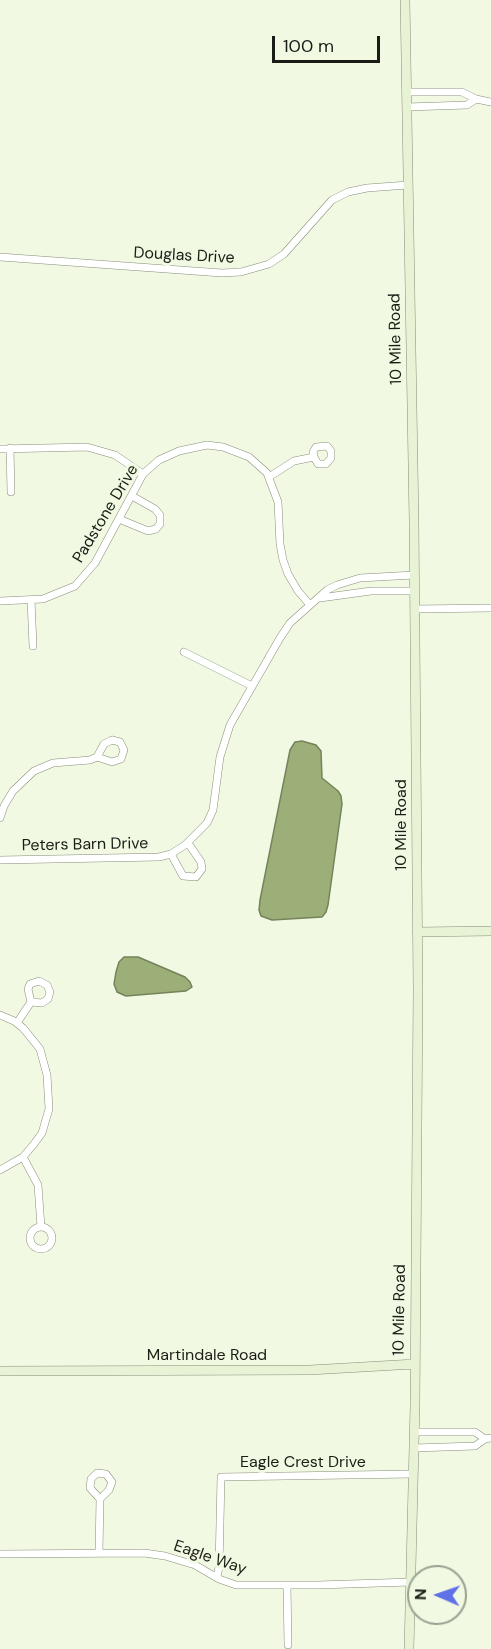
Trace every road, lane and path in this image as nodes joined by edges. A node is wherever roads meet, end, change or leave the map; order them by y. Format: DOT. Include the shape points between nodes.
graph roads {
  1 [pos="405,0"];
  2 [pos="406,92"];
  3 [pos="476,99"];
  4 [pos="491,102"];
  5 [pos="406,107"];
  6 [pos="408,185"];
  7 [pos="0,257"];
  8 [pos="10,448"];
  9 [pos="0,449"];
  10 [pos="314,457"];
  11 [pos="143,474"];
  12 [pos="269,477"];
  13 [pos="11,492"];
  14 [pos="132,496"];
  15 [pos="119,519"];
  16 [pos="414,575"];
  17 [pos="414,591"];
  18 [pos="320,598"];
  19 [pos="31,600"];
  20 [pos="0,601"];
  21 [pos="310,605"];
  22 [pos="491,608"];
  23 [pos="415,609"];
  24 [pos="33,646"];
  25 [pos="184,652"];
  26 [pos="252,686"];
  27 [pos="98,757"];
  28 [pos="0,818"];
  29 [pos="188,843"];
  30 [pos="171,854"];
  31 [pos="0,860"];
  32 [pos="491,931"];
  33 [pos="417,932"];
  34 [pos="31,1002"];
  35 [pos="0,1015"];
  36 [pos="17,1023"];
  37 [pos="24,1157"];
  38 [pos="0,1170"];
  39 [pos="41,1227"];
  40 [pos="415,1364"];
  41 [pos="0,1371"];
  42 [pos="414,1432"];
  43 [pos="488,1439"];
  44 [pos="414,1448"];
  45 [pos="413,1474"];
  46 [pos="100,1499"];
  47 [pos="99,1553"];
  48 [pos="0,1554"];
  49 [pos="411,1565"];
  50 [pos="217,1577"];
  51 [pos="407,1582"];
  52 [pos="287,1585"];
  53 [pos="410,1625"];
  54 [pos="288,1645"];
  55 [pos="409,1649"];
  1 -- 2 [label="main road, 10 Mile Road"];
  2 -- 3 [label="street" via="462,92"];
  2 -- 5 [label="main road, 10 Mile Road"];
  3 -- 4 [label="street"];
  3 -- 5 [label="street" via="467,105"];
  5 -- 6 [label="main road, 10 Mile Road"];
  6 -- 7 [label="street, Douglas Drive" via="367,188 332,200 284,254 269,264 242,272"];
  6 -- 16 [label="main road, 10 Mile Road"];
  8 -- 9 [label="street"];
  8 -- 11 [label="street" via="95,449 115,455"];
  8 -- 13 [label="street"];
  10 -- 12 [label="street" via="294,461"];
  11 -- 12 [label="street, Padstone Drive" via="159,460 207,445 249,457"];
  11 -- 14 [label="street, Padstone Drive"];
  12 -- 21 [label="street, Padstone Drive" via="278,502 283,560 298,591"];
  14 -- 15 [label="street, Padstone Drive"];
  14 -- 15 [label="street" via="155,509 160,524 148,531"];
  15 -- 19 [label="street, Padstone Drive" via="95,564 75,586"];
  16 -- 17 [label="main road, 10 Mile Road"];
  16 -- 18 [label="street, Peters Barn Drive" via="360,579 337,585"];
  17 -- 18 [label="street, Peters Barn Drive" via="358,592"];
  17 -- 23 [label="main road, 10 Mile Road"];
  18 -- 21 [label="street, Peters Barn Drive"];
  19 -- 20 [label="street, Padstone Drive"];
  19 -- 24 [label="street"];
  21 -- 26 [label="street, Peters Barn Drive" via="280,638"];
  22 -- 23 [label="street"];
  23 -- 33 [label="main road, 10 Mile Road"];
  25 -- 26 [label="street"];
  26 -- 29 [label="street, Peters Barn Drive" via="224,740 213,810 207,823"];
  27 -- 28 [label="street" via="53,763 34,771 13,791"];
  29 -- 30 [label="street, Peters Barn Drive"];
  29 -- 30 [label="street, Peters Barn Drive" via="201,862 202,869 196,878 183,876"];
  30 -- 31 [label="street, Peters Barn Drive" via="143,858"];
  32 -- 33 [label="main road"];
  33 -- 40 [label="main road, 10 Mile Road"];
  34 -- 36 [label="street"];
  35 -- 36 [label="street"];
  36 -- 37 [label="street" via="40,1049 49,1092 42,1133"];
  37 -- 38 [label="street"];
  37 -- 39 [label="street" via="38,1185"];
  40 -- 41 [label="main road, Martindale Road" via="309,1370"];
  40 -- 42 [label="main road, 10 Mile Road"];
  42 -- 43 [label="street" via="475,1432"];
  42 -- 44 [label="main road, 10 Mile Road"];
  43 -- 44 [label="street" via="475,1446"];
  44 -- 45 [label="main road, 10 Mile Road"];
  45 -- 49 [label="main road, 10 Mile Road"];
  45 -- 50 [label="street, Eagle Crest Drive" via="221,1477"];
  46 -- 47 [label="street"];
  47 -- 48 [label="street, Eagle Way"];
  47 -- 50 [label="street, Eagle Way" via="165,1556"];
  50 -- 52 [label="street, Eagle Way" via="236,1585"];
  51 -- 52 [label="street, Eagle Way"];
  52 -- 54 [label="street"];
  53 -- 55 [label="main road, 10 Mile Road"];
}
